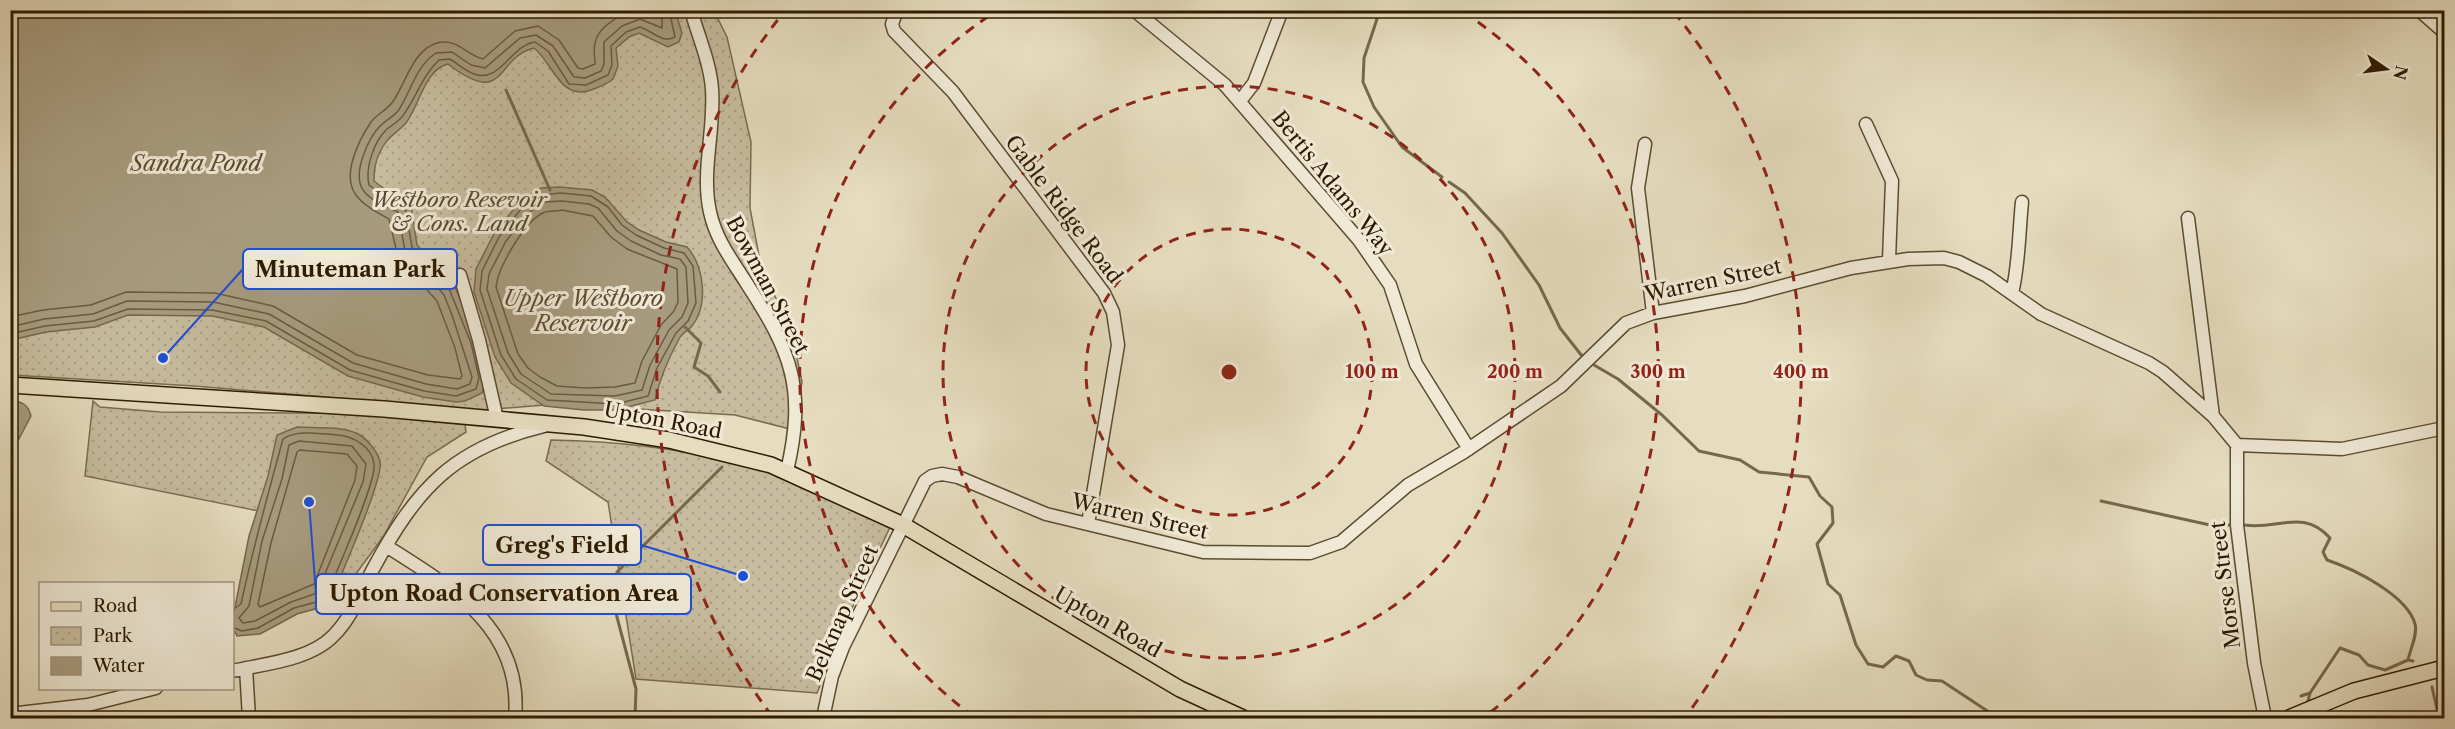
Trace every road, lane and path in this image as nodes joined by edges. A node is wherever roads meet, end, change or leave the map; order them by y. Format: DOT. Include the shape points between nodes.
graph roads {
  1 [pos="691,10"];
  2 [pos="1134,10"];
  3 [pos="1282,10"];
  4 [pos="2420,10"];
  5 [pos="895,16"];
  6 [pos="2445,32"];
  7 [pos="1240,101"];
  8 [pos="1866,124"];
  9 [pos="1645,144"];
  10 [pos="2022,202"];
  11 [pos="2188,218"];
  12 [pos="1889,260"];
  13 [pos="460,275"];
  14 [pos="2012,293"];
  15 [pos="1653,313"];
  16 [pos="10,385"];
  17 [pos="2213,416"];
  18 [pos="497,419"];
  19 [pos="552,424"];
  20 [pos="2445,428"];
  21 [pos="2237,446"];
  22 [pos="1469,449"];
  23 [pos="787,471"];
  24 [pos="1088,524"];
  25 [pos="903,525"];
  26 [pos="386,546"];
  27 [pos="246,668"];
  28 [pos="2445,668"];
  29 [pos="234,671"];
  30 [pos="148,690"];
  31 [pos="10,714"];
  32 [pos="249,718"];
  33 [pos="515,718"];
  34 [pos="823,718"];
  35 [pos="1243,718"];
  36 [pos="2265,718"];
  37 [pos="2289,718"];
  1 -- 23 [label="street, Bowman Street" via="712,90 707,189 710,215 727,255 764,309 790,367 797,424"];
  2 -- 7 [label="street, Bertis Adams Way"];
  3 -- 7 [label="street" via="1254,82"];
  4 -- 6 [label="street"];
  5 -- 24 [label="street, Gable Ridge Road" via="894,31 953,92 1104,293 1113,312 1118,345"];
  7 -- 22 [label="street, Bertis Adams Way" via="1359,240 1390,285 1416,364"];
  8 -- 12 [label="street" via="1892,181"];
  9 -- 15 [label="street" via="1638,188"];
  10 -- 14 [label="street"];
  11 -- 17 [label="street"];
  12 -- 14 [label="street, Warren Street" via="1944,258 1959,262"];
  12 -- 15 [label="street, Warren Street" via="1745,296"];
  13 -- 18 [label="street" via="480,340"];
  14 -- 17 [label="street, Warren Street" via="2041,314 2156,368"];
  15 -- 22 [label="street, Warren Street" via="1626,323 1561,386"];
  16 -- 18 [label="main road, Upton Road"];
  17 -- 21 [label="street, Warren Street"];
  18 -- 19 [label="main road, Upton Road"];
  19 -- 23 [label="main road, Upton Road" via="679,442"];
  19 -- 26 [label="street" via="493,441 455,462 424,490"];
  20 -- 21 [label="street" via="2342,449"];
  21 -- 36 [label="street, Morse Street" via="2237,525"];
  22 -- 24 [label="street, Warren Street" via="1408,485 1341,542 1310,553 1203,552"];
  23 -- 25 [label="main road, Upton Road"];
  24 -- 25 [label="street, Warren Street" via="1046,514 942,474 925,481"];
  25 -- 34 [label="street, Belknap Street" via="843,647"];
  25 -- 35 [label="main road, Upton Road" via="1180,689"];
  26 -- 27 [label="street" via="334,636 296,656"];
  26 -- 33 [label="street" via="487,623 509,659"];
  27 -- 29 [label="street"];
  27 -- 32 [label="street"];
  28 -- 37 [label="main road" via="2354,691"];
  30 -- 31 [label="street" via="88,705"];
}
